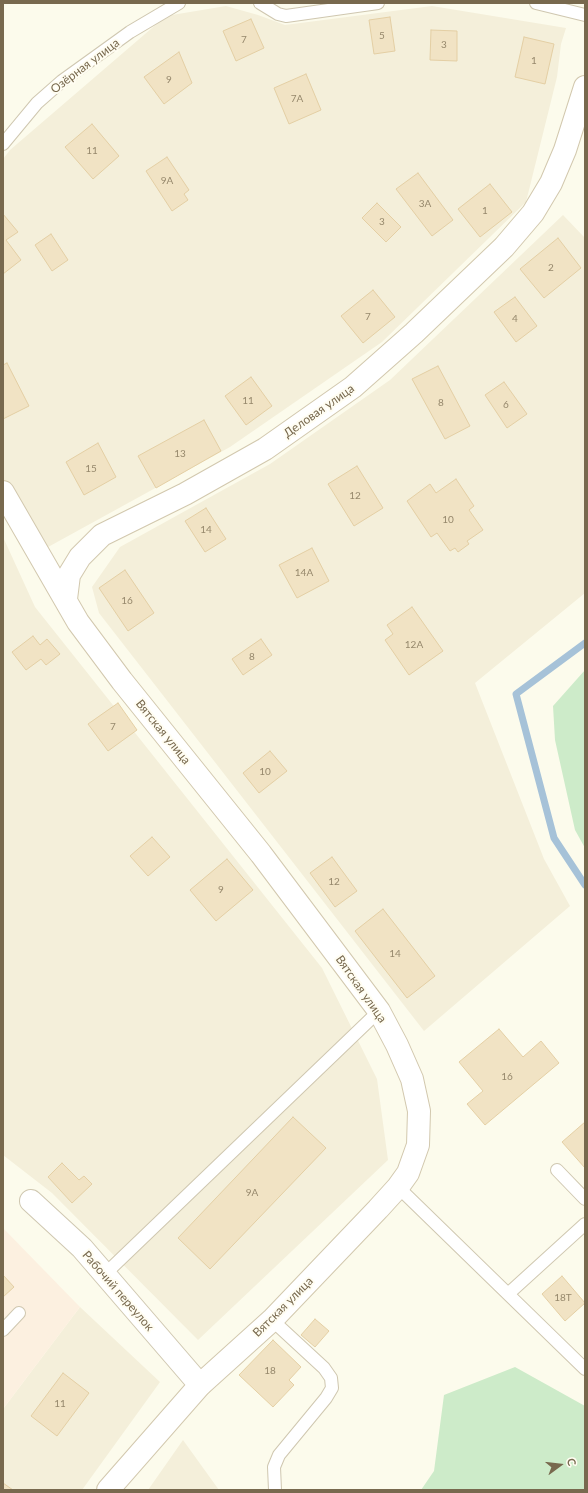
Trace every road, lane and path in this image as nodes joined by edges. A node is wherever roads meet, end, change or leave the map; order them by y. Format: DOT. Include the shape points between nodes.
graph roads {
  1 [pos="179,3"];
  2 [pos="260,3"];
  3 [pos="378,3"];
  4 [pos="536,3"];
  5 [pos="585,15"];
  6 [pos="585,87"];
  7 [pos="3,144"];
  8 [pos="3,492"];
  9 [pos="66,600"];
  10 [pos="379,1011"];
  11 [pos="557,1170"];
  12 [pos="398,1187"];
  13 [pos="585,1199"];
  14 [pos="31,1201"];
  15 [pos="585,1224"];
  16 [pos="104,1276"];
  17 [pos="508,1294"];
  18 [pos="20,1313"];
  19 [pos="272,1320"];
  20 [pos="3,1330"];
  21 [pos="585,1369"];
  22 [pos="200,1385"];
  23 [pos="108,1490"];
  24 [pos="275,1490"];
  1 -- 7 [label="lane, Озёрная улица" via="130,32 62,81 37,103"];
  2 -- 3 [label="lane" via="286,16"];
  4 -- 5 [label="lane"];
  6 -- 9 [label="street, Деловая улица" via="565,150 551,182 533,213 504,247 414,334 353,388 265,449 185,494 102,535 80,557 69,575"];
  8 -- 9 [label="street, Вятская улица"];
  9 -- 10 [label="street, Вятская улица" via="78,622 122,681 261,854"];
  10 -- 12 [label="street, Вятская улица" via="412,1079 419,1112 418,1144 408,1173"];
  10 -- 16 [label="lane"];
  11 -- 13 [label="lane"];
  12 -- 17 [label="lane"];
  12 -- 19 [label="street, Вятская улица"];
  14 -- 16 [label="street, Рабочий переулок" via="82,1248"];
  15 -- 17 [label="lane"];
  16 -- 22 [label="street, Рабочий переулок"];
  17 -- 21 [label="lane"];
  18 -- 20 [label="lane"];
  19 -- 22 [label="street, Вятская улица"];
  19 -- 24 [label="lane" via="324,1368 331,1378 332,1388 279,1455 274,1467"];
  22 -- 23 [label="street, Вятская улица"];
}
